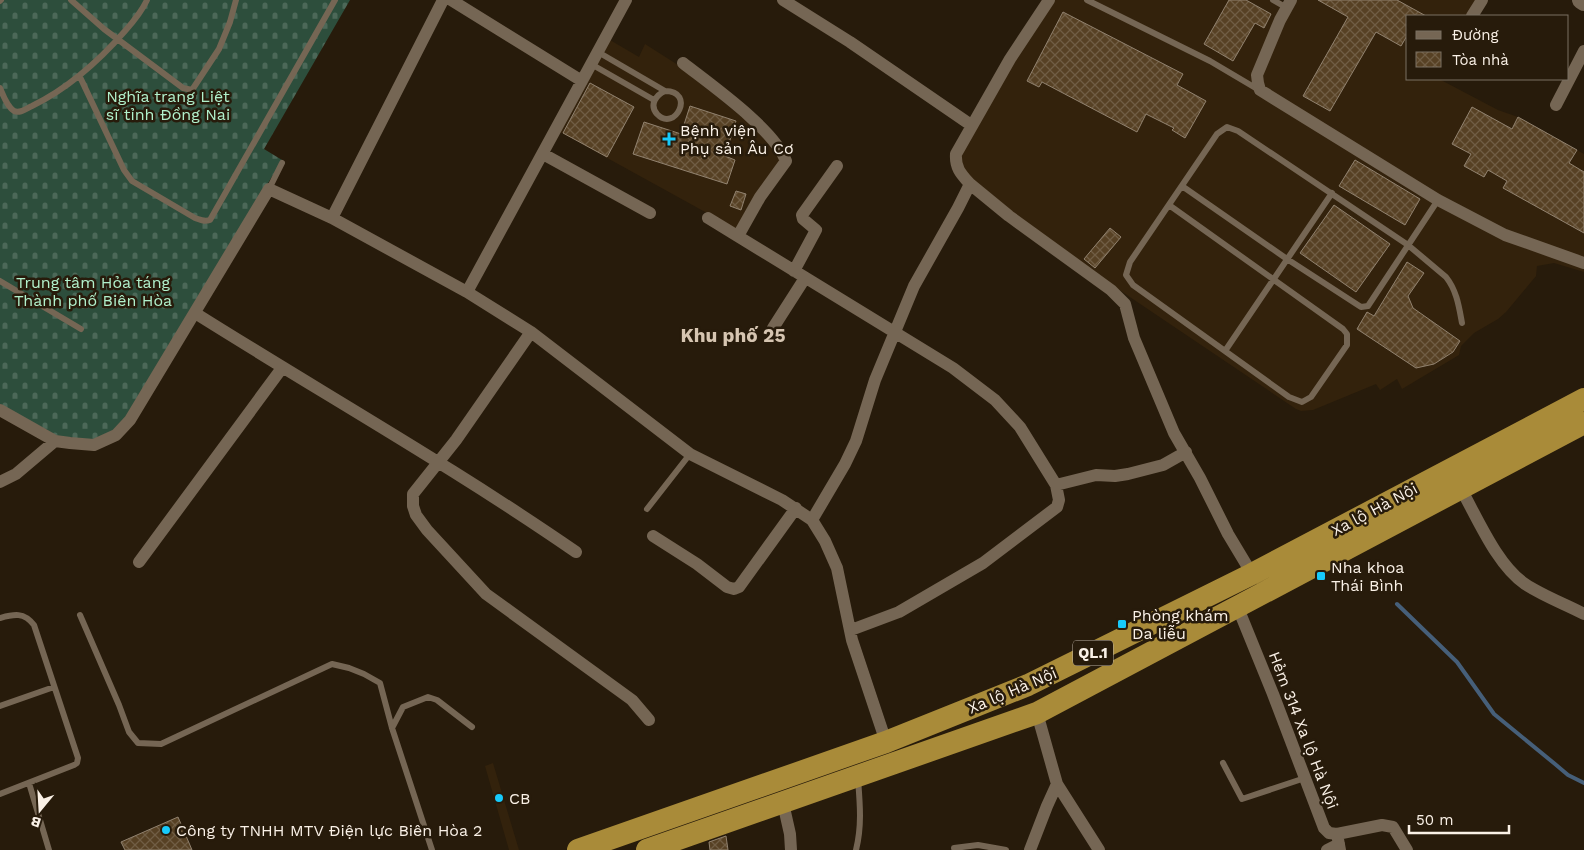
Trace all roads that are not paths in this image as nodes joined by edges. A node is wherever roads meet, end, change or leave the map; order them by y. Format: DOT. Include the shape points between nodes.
graph roads {
  1 [pos="71,0"];
  2 [pos="147,0"];
  3 [pos="236,0"];
  4 [pos="335,0"];
  5 [pos="443,0"];
  6 [pos="451,0"];
  7 [pos="626,0"];
  8 [pos="783,0"];
  9 [pos="1049,0"];
  10 [pos="1087,0"];
  11 [pos="1273,0"];
  12 [pos="1482,0"];
  13 [pos="1289,4"];
  14 [pos="1473,15"];
  15 [pos="118,39"];
  16 [pos="598,52"];
  17 [pos="1584,52"];
  18 [pos="684,63"];
  19 [pos="591,64"];
  20 [pos="80,77"];
  21 [pos="582,81"];
  22 [pos="0,88"];
  23 [pos="1260,90"];
  24 [pos="665,91"];
  25 [pos="654,100"];
  26 [pos="1556,105"];
  27 [pos="971,125"];
  28 [pos="543,154"];
  29 [pos="282,163"];
  30 [pos="837,166"];
  31 [pos="970,184"];
  32 [pos="1182,186"];
  33 [pos="269,189"];
  34 [pos="1332,193"];
  35 [pos="1438,200"];
  36 [pos="1169,205"];
  37 [pos="650,212"];
  38 [pos="332,218"];
  39 [pos="708,218"];
  40 [pos="738,236"];
  41 [pos="1408,246"];
  42 [pos="1287,259"];
  43 [pos="1584,263"];
  44 [pos="799,274"];
  45 [pos="1273,279"];
  46 [pos="0,281"];
  47 [pos="467,292"];
  48 [pos="195,313"];
  49 [pos="1462,324"];
  50 [pos="773,328"];
  51 [pos="81,329"];
  52 [pos="531,332"];
  53 [pos="894,333"];
  54 [pos="1225,351"];
  55 [pos="282,368"];
  56 [pos="1584,399"];
  57 [pos="0,410"];
  58 [pos="1584,423"];
  59 [pos="55,441"];
  60 [pos="1186,452"];
  61 [pos="690,454"];
  62 [pos="438,462"];
  63 [pos="0,482"];
  64 [pos="1056,484"];
  65 [pos="1461,489"];
  66 [pos="796,508"];
  67 [pos="647,509"];
  68 [pos="812,520"];
  69 [pos="653,536"];
  70 [pos="576,552"];
  71 [pos="139,562"];
  72 [pos="1252,574"];
  73 [pos="1238,608"];
  74 [pos="1584,614"];
  75 [pos="80,615"];
  76 [pos="0,618"];
  77 [pos="851,630"];
  78 [pos="54,687"];
  79 [pos="0,706"];
  80 [pos="1037,713"];
  81 [pos="649,720"];
  82 [pos="472,727"];
  83 [pos="392,728"];
  84 [pos="886,742"];
  85 [pos="1223,763"];
  86 [pos="858,776"];
  87 [pos="1305,778"];
  88 [pos="29,783"];
  89 [pos="1058,784"];
  90 [pos="0,794"];
  91 [pos="783,802"];
  92 [pos="1338,843"];
  93 [pos="954,848"];
  94 [pos="49,850"];
  95 [pos="432,850"];
  96 [pos="578,850"];
  97 [pos="646,850"];
  98 [pos="791,850"];
  99 [pos="856,850"];
  100 [pos="1006,850"];
  101 [pos="1030,850"];
  102 [pos="1099,850"];
  103 [pos="1327,850"];
  104 [pos="1407,850"];
  1 -- 15 [label="lane"];
  2 -- 15 [label="lane"];
  3 -- 15 [label="lane" via="219,49 192,90 183,88"];
  4 -- 20 [label="lane" via="207,221 195,218 132,181"];
  5 -- 38 [label="street"];
  6 -- 21 [label="street"];
  7 -- 16 [label="street"];
  8 -- 27 [label="street"];
  9 -- 27 [label="street"];
  10 -- 23 [label="lane" via="1210,61"];
  11 -- 13 [label="lane"];
  12 -- 14 [label="street"];
  13 -- 23 [label="street" via="1257,75"];
  15 -- 20 [label="lane"];
  16 -- 19 [label="street"];
  16 -- 24 [label="lane"];
  17 -- 26 [label="street"];
  18 -- 40 [label="street" via="759,125 776,143 786,161"];
  19 -- 21 [label="street"];
  19 -- 25 [label="lane"];
  20 -- 22 [label="lane" via="19,112 8,106"];
  21 -- 28 [label="street"];
  23 -- 35 [label="street"];
  24 -- 25 [label="lane"];
  24 -- 25 [label="lane" via="677,94 681,106 679,112 668,118 662,117 656,113"];
  27 -- 31 [label="street" via="956,154 958,169"];
  28 -- 37 [label="street"];
  28 -- 47 [label="street"];
  29 -- 33 [label="lane"];
  30 -- 44 [label="street" via="802,215 816,230"];
  31 -- 53 [label="street" via="914,286"];
  31 -- 60 [label="street" via="1125,304 1134,338 1174,433"];
  32 -- 34 [label="lane" via="1217,134 1227,127"];
  32 -- 36 [label="lane"];
  32 -- 42 [label="lane"];
  33 -- 38 [label="street"];
  33 -- 48 [label="street"];
  34 -- 41 [label="lane"];
  34 -- 42 [label="lane"];
  35 -- 41 [label="lane"];
  35 -- 43 [label="street" via="1505,235"];
  36 -- 45 [label="lane"];
  36 -- 54 [label="lane" via="1130,262 1126,275 1133,285"];
  38 -- 47 [label="street"];
  39 -- 40 [label="street"];
  40 -- 44 [label="street"];
  41 -- 42 [label="lane" via="1368,306 1361,307"];
  41 -- 49 [label="lane" via="1451,284"];
  42 -- 45 [label="lane"];
  44 -- 50 [label="street"];
  44 -- 53 [label="street"];
  45 -- 54 [label="lane"];
  45 -- 54 [label="lane" via="1343,328 1347,334 1347,345 1311,397 1302,402 1289,397"];
  46 -- 51 [label="lane"];
  47 -- 52 [label="street"];
  48 -- 55 [label="street"];
  48 -- 59 [label="street" via="130,420 116,435 94,445"];
  52 -- 61 [label="street"];
  52 -- 62 [label="street"];
  53 -- 64 [label="street" via="953,368 995,400 1020,427"];
  53 -- 68 [label="street" via="856,441"];
  55 -- 62 [label="street"];
  55 -- 71 [label="street"];
  56 -- 72 [label="highway, Xa lộ Hà Nội / QL.1"];
  57 -- 59 [label="street"];
  58 -- 65 [label="highway, Xa lộ Hà Nội / QL.1"];
  59 -- 63 [label="street" via="16,474"];
  60 -- 64 [label="street" via="1163,465 1128,474 1096,475"];
  60 -- 72 [label="street"];
  61 -- 66 [label="street"];
  61 -- 67 [label="lane"];
  62 -- 70 [label="street"];
  62 -- 81 [label="street" via="414,494 416,515 427,530 486,594 632,700"];
  64 -- 77 [label="street" via="1057,507 983,564 899,612"];
  65 -- 73 [label="highway, Xa lộ Hà Nội / QL.1"];
  65 -- 74 [label="street" via="1494,549 1513,574 1526,585"];
  66 -- 68 [label="street"];
  66 -- 69 [label="street" via="739,587 734,589"];
  68 -- 77 [label="street" via="837,568"];
  72 -- 84 [label="highway, Xa lộ Hà Nội / QL.1" via="1028,685"];
  73 -- 80 [label="highway, Xa lộ Hà Nội / QL.1"];
  73 -- 87 [label="street, Hẻm 314 Xa lộ Hà Nội"];
  75 -- 83 [label="lane" via="129,732 138,743 161,744 332,664 380,683"];
  76 -- 78 [label="lane" via="14,614 24,616 34,625"];
  77 -- 84 [label="street"];
  78 -- 79 [label="lane"];
  78 -- 88 [label="lane" via="77,763"];
  80 -- 86 [label="highway, Xa lộ Hà Nội / QL.1"];
  80 -- 89 [label="street"];
  82 -- 83 [label="lane" via="437,700 428,697 403,707"];
  83 -- 95 [label="lane"];
  84 -- 96 [label="highway, Xa lộ Hà Nội / QL.1"];
  85 -- 87 [label="lane" via="1242,799"];
  86 -- 91 [label="highway, Xa lộ Hà Nội / QL.1"];
  86 -- 99 [label="lane" via="861,821"];
  87 -- 92 [label="street, Hẻm 314 Xa lộ Hà Nội" via="1324,828"];
  88 -- 90 [label="lane"];
  88 -- 94 [label="lane"];
  89 -- 101 [label="street"];
  89 -- 102 [label="street"];
  91 -- 97 [label="highway, Xa lộ Hà Nội / QL.1"];
  91 -- 98 [label="street"];
  92 -- 103 [label="street"];
  92 -- 104 [label="street" via="1382,825 1392,827"];
  93 -- 100 [label="lane" via="978,845"];
}
